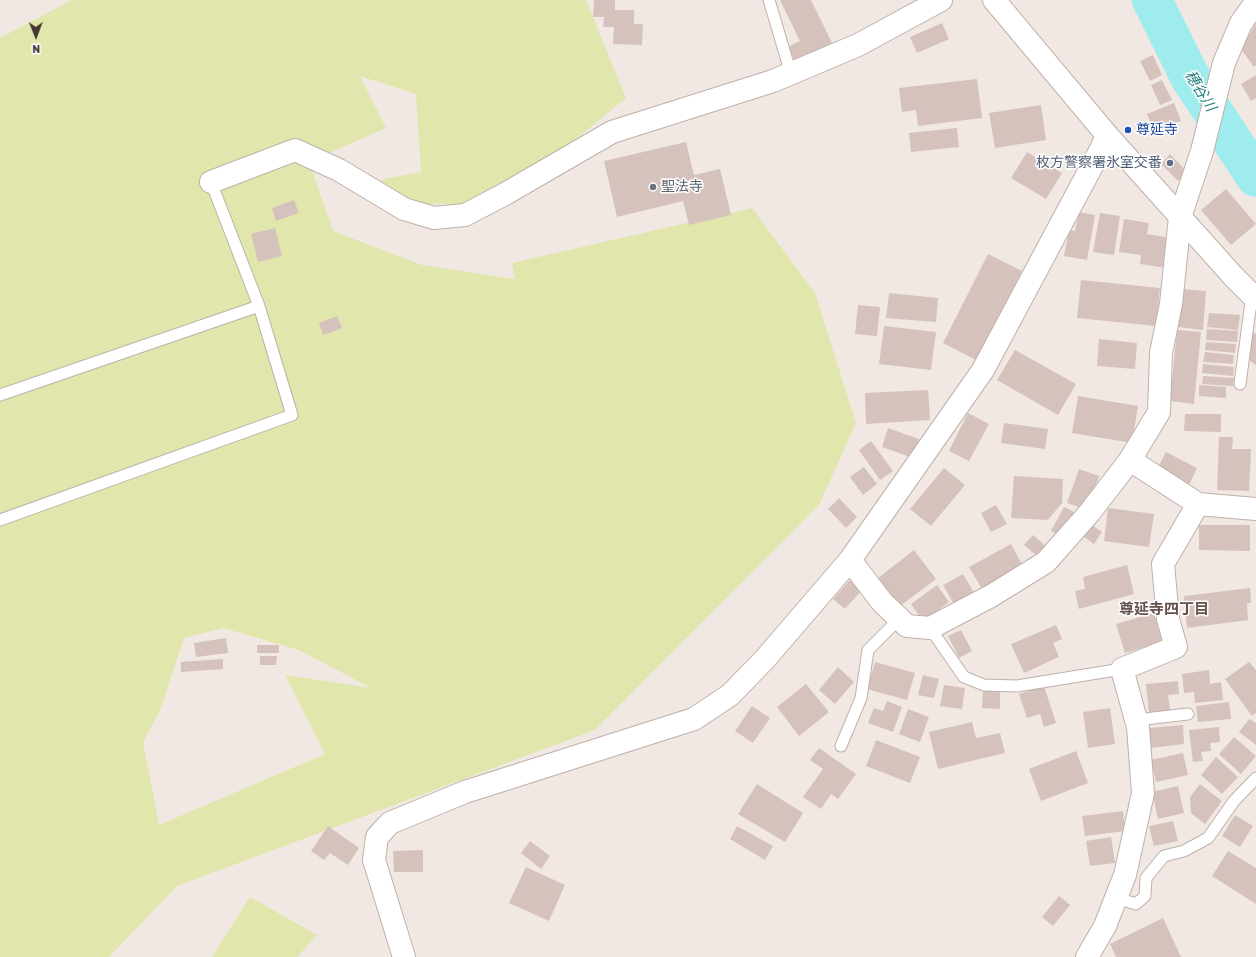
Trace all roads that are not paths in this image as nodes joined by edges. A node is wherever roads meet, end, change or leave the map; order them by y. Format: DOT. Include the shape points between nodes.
graph roads {
  1 [pos="769,0"];
  2 [pos="941,0"];
  3 [pos="994,0"];
  4 [pos="1256,2"];
  5 [pos="791,74"];
  6 [pos="1107,135"];
  7 [pos="211,182"];
  8 [pos="1180,217"];
  9 [pos="1254,297"];
  10 [pos="259,306"];
  11 [pos="1240,384"];
  12 [pos="0,395"];
  13 [pos="1130,460"];
  14 [pos="1198,504"];
  15 [pos="1256,509"];
  16 [pos="0,520"];
  17 [pos="850,560"];
  18 [pos="900,618"];
  19 [pos="930,628"];
  20 [pos="1122,669"];
  21 [pos="1188,714"];
  22 [pos="1136,720"];
  23 [pos="841,746"];
  24 [pos="1256,778"];
  25 [pos="1116,898"];
  26 [pos="404,957"];
  27 [pos="1087,957"];
  1 -- 5 [label="lane"];
  2 -- 5 [label="street" via="858,45"];
  3 -- 6 [label="street"];
  4 -- 8 [label="street" via="1241,23 1224,63 1198,164"];
  5 -- 7 [label="street" via="612,132 465,215 434,218 404,208 339,170 295,150"];
  6 -- 8 [label="street"];
  6 -- 17 [label="street" via="983,370"];
  7 -- 10 [label="lane"];
  8 -- 9 [label="street"];
  8 -- 13 [label="street" via="1171,304 1161,354 1158,412"];
  9 -- 11 [label="lane"];
  10 -- 12 [label="lane"];
  10 -- 16 [label="lane" via="292,415"];
  13 -- 14 [label="street"];
  13 -- 19 [label="street" via="1090,512 1046,562 991,596"];
  14 -- 15 [label="street"];
  14 -- 20 [label="street" via="1163,564 1168,618 1176,648"];
  17 -- 18 [label="street" via="882,602"];
  17 -- 26 [label="street" via="765,659 730,695 694,720 465,792 390,823 377,837 374,860"];
  18 -- 19 [label="street" via="907,626"];
  18 -- 23 [label="lane" via="868,650 861,698"];
  19 -- 20 [label="lane" via="964,677 984,685 1017,686"];
  20 -- 22 [label="street"];
  21 -- 22 [label="lane"];
  22 -- 25 [label="street" via="1143,793 1125,875"];
  24 -- 25 [label="lane" via="1234,801 1208,838 1184,851 1164,856 1146,878 1145,896 1136,904"];
  25 -- 27 [label="street" via="1105,926"];
}
